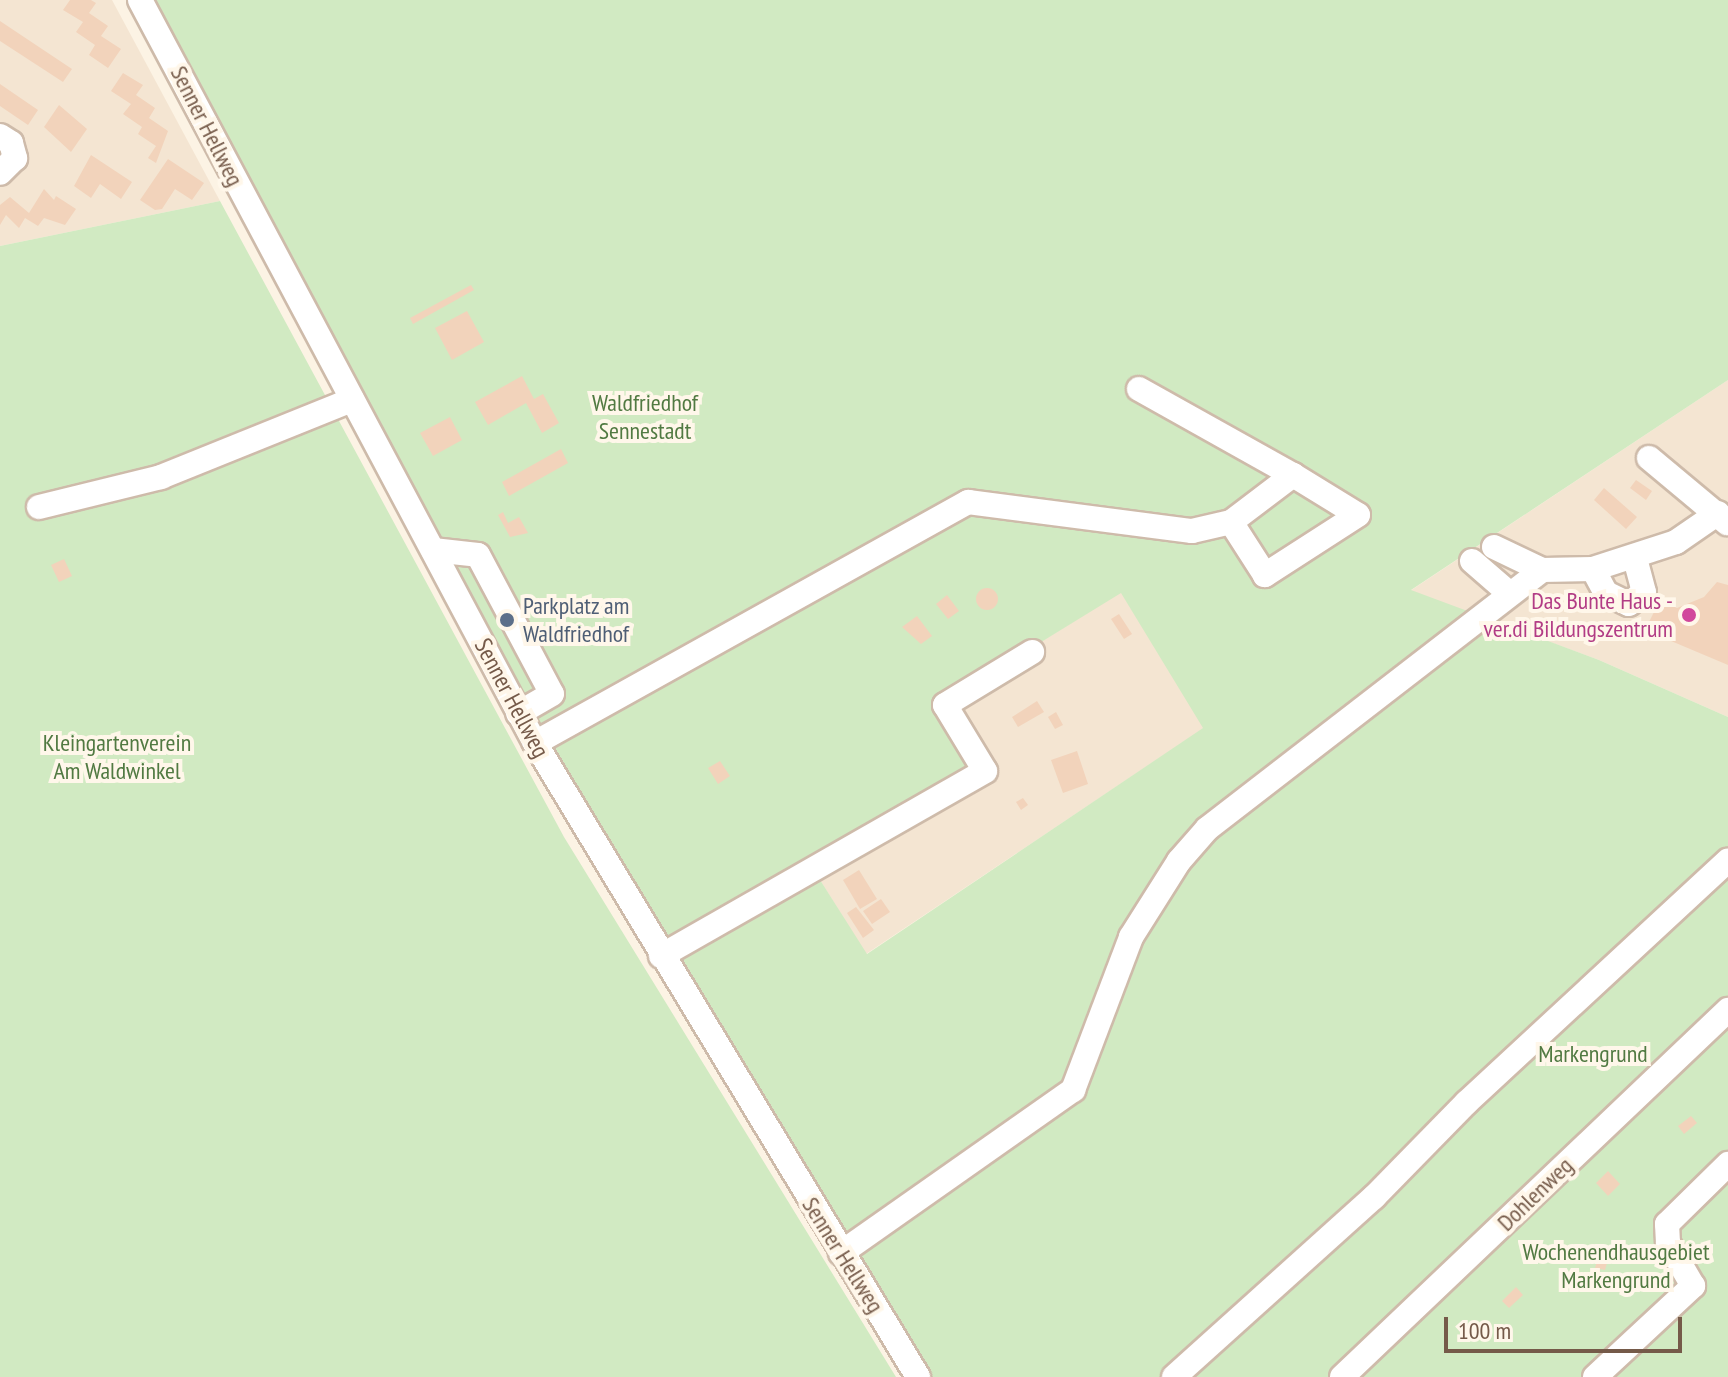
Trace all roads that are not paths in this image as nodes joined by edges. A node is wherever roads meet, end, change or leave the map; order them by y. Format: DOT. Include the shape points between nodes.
graph roads {
  1 [pos="140,0"];
  2 [pos="0,136"];
  3 [pos="0,173"];
  4 [pos="1139,389"];
  5 [pos="352,400"];
  6 [pos="1649,458"];
  7 [pos="1293,475"];
  8 [pos="39,507"];
  9 [pos="1723,519"];
  10 [pos="1231,522"];
  11 [pos="1494,547"];
  12 [pos="433,550"];
  13 [pos="1635,558"];
  14 [pos="1472,561"];
  15 [pos="1593,569"];
  16 [pos="1542,570"];
  17 [pos="1509,593"];
  18 [pos="1032,652"];
  19 [pos="518,714"];
  20 [pos="535,743"];
  21 [pos="1728,860"];
  22 [pos="661,956"];
  23 [pos="1728,1010"];
  24 [pos="1728,1164"];
  25 [pos="841,1253"];
  26 [pos="918,1377"];
  27 [pos="1174,1377"];
  28 [pos="1342,1377"];
  29 [pos="1595,1377"];
  1 -- 5 [label="street, Senner Hellweg"];
  2 -- 3 [label="street" via="11,143 15,158"];
  4 -- 7 [label="street"];
  5 -- 8 [label="street" via="161,477"];
  5 -- 12 [label="street, Senner Hellweg"];
  6 -- 9 [label="street"];
  7 -- 10 [label="street"];
  7 -- 10 [label="street" via="1358,515 1265,575"];
  9 -- 13 [label="street"];
  10 -- 20 [label="street" via="1192,531 968,502"];
  11 -- 16 [label="street"];
  12 -- 19 [label="street, Senner Hellweg"];
  12 -- 19 [label="street" via="478,555 552,694"];
  13 -- 15 [label="street"];
  13 -- 15 [label="street" via="1644,592 1629,604 1606,593"];
  14 -- 17 [label="street"];
  15 -- 16 [label="street"];
  16 -- 17 [label="street"];
  17 -- 25 [label="street" via="1238,803 1188,850 1131,937 1073,1090"];
  18 -- 22 [label="street" via="945,705 985,771"];
  19 -- 20 [label="street, Senner Hellweg"];
  20 -- 22 [label="street, Senner Hellweg"];
  21 -- 27 [label="street" via="1466,1103 1374,1197"];
  22 -- 25 [label="street, Senner Hellweg"];
  23 -- 28 [label="street, Dohlenweg"];
  24 -- 29 [label="street" via="1667,1224 1668,1243 1693,1286"];
  25 -- 26 [label="street, Senner Hellweg"];
}
